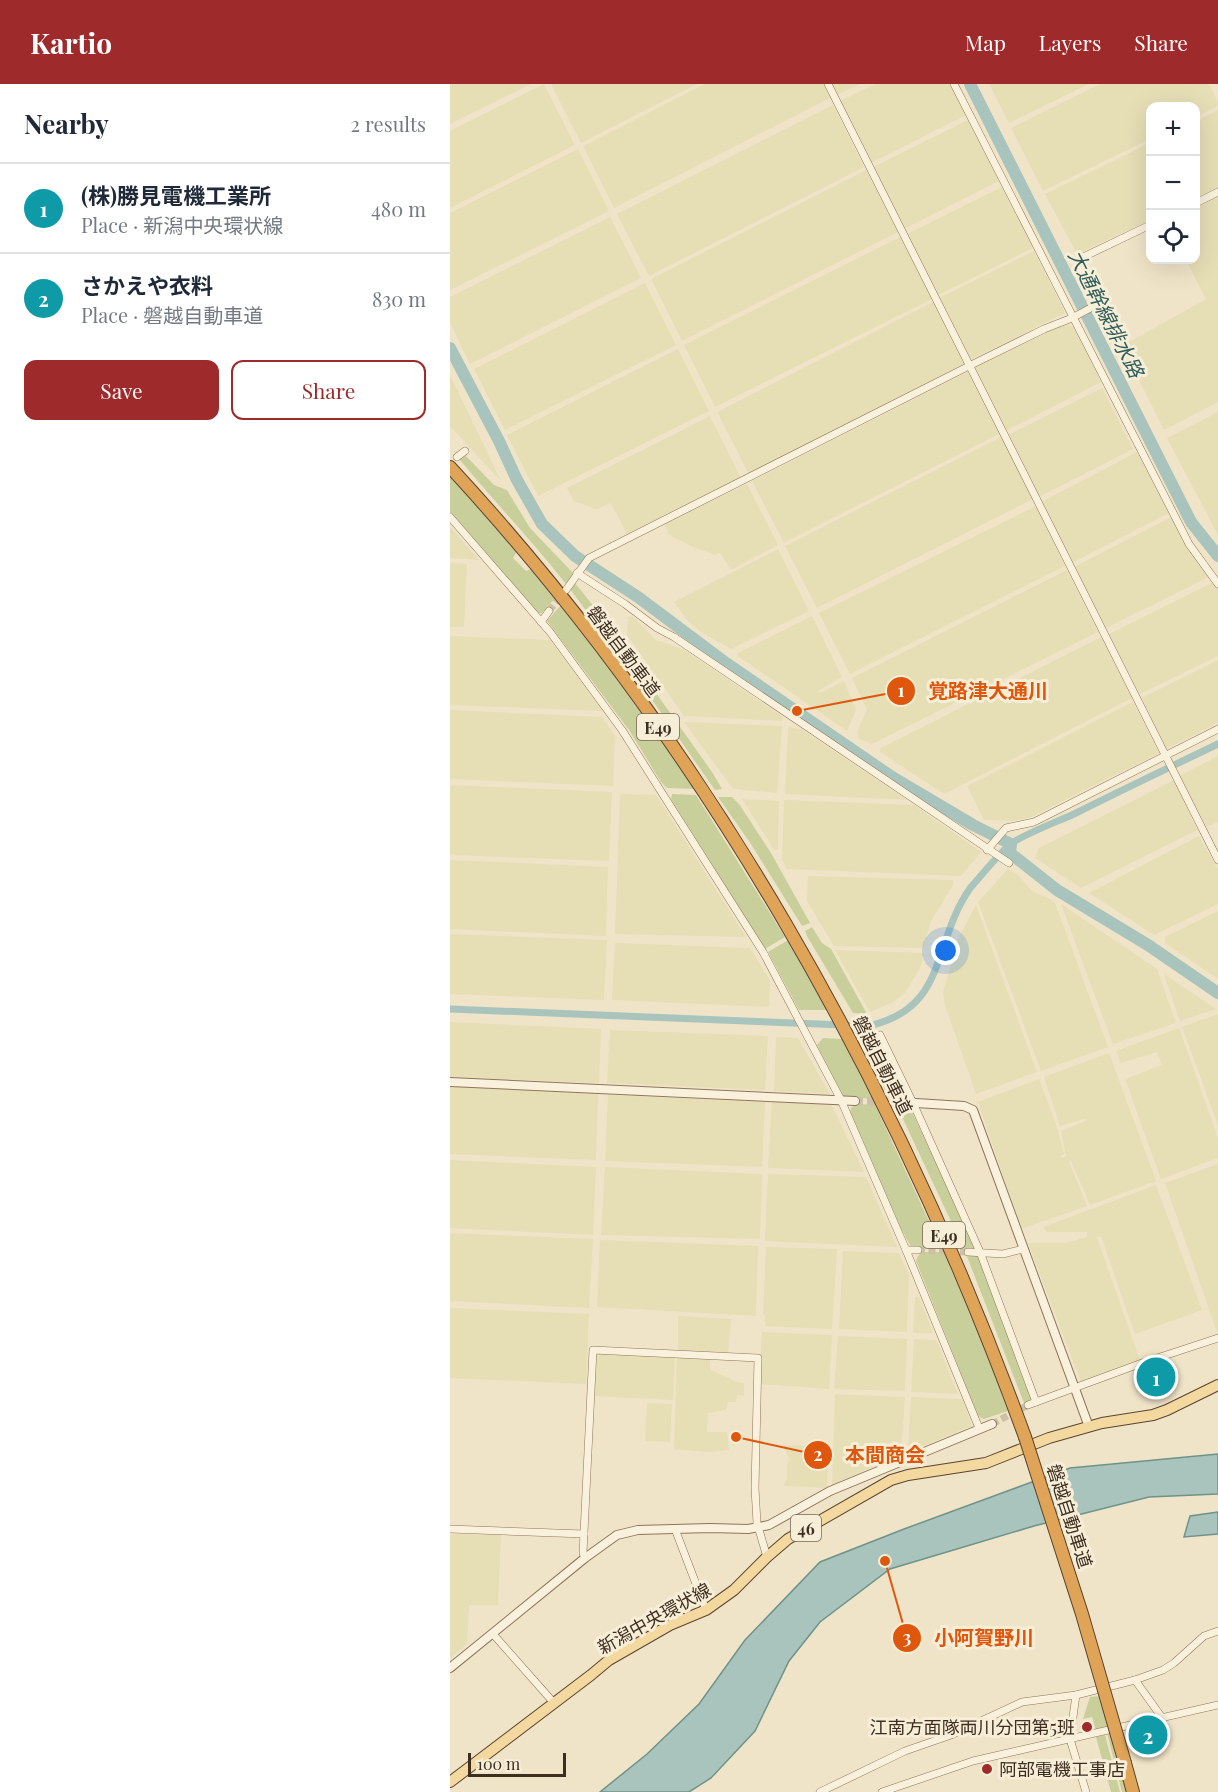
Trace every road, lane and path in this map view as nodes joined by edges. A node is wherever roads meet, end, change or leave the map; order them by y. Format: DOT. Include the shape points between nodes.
graph roads {
  1 [pos="828,84"];
  2 [pos="954,84"];
  3 [pos="1218,192"];
  4 [pos="1200,201"];
  5 [pos="1146,227"];
  6 [pos="1074,317"];
  7 [pos="969,366"];
  8 [pos="465,450"];
  9 [pos="453,462"];
  10 [pos="450,517"];
  11 [pos="579,571"];
  12 [pos="1218,584"];
  13 [pos="566,590"];
  14 [pos="549,611"];
  15 [pos="541,622"];
  16 [pos="1218,729"];
  17 [pos="1166,757"];
  18 [pos="991,850"];
  19 [pos="1218,860"];
  20 [pos="1009,863"];
  21 [pos="880,1035"];
  22 [pos="450,1082"];
  23 [pos="841,1100"];
  24 [pos="855,1101"];
  25 [pos="900,1102"];
  26 [pos="913,1103"];
  27 [pos="1023,1249"];
  28 [pos="906,1250"];
  29 [pos="918,1250"];
  30 [pos="968,1252"];
  31 [pos="980,1252"];
  32 [pos="1218,1338"];
  33 [pos="1218,1385"];
  34 [pos="1074,1389"];
  35 [pos="992,1424"];
  36 [pos="1089,1427"];
  37 [pos="979,1428"];
  38 [pos="450,1528"];
  39 [pos="759,1528"];
  40 [pos="675,1529"];
  41 [pos="584,1534"];
  42 [pos="766,1557"];
  43 [pos="585,1558"];
  44 [pos="706,1610"];
  45 [pos="1218,1631"];
  46 [pos="493,1634"];
  47 [pos="450,1668"];
  48 [pos="1135,1680"];
  49 [pos="1077,1695"];
  50 [pos="554,1703"];
  51 [pos="1218,1706"];
  52 [pos="1163,1719"];
  53 [pos="1070,1738"];
  54 [pos="450,1782"];
  55 [pos="820,1792"];
  56 [pos="882,1792"];
  57 [pos="1086,1792"];
  58 [pos="1133,1792"];
  1 -- 7 [label="street"];
  2 -- 6 [label="street"];
  3 -- 4 [label="street"];
  5 -- 6 [label="street" via="1077,261 1098,304"];
  6 -- 7 [label="street"];
  6 -- 12 [label="street" via="1189,544"];
  7 -- 11 [label="street" via="588,560"];
  7 -- 17 [label="street"];
  8 -- 9 [label="street"];
  9 -- 58 [label="highway, 磐越自動車道 / E49, bridge" via="557,592 701,789 747,860 850,1040 959,1268 1025,1437 1082,1614"];
  10 -- 15 [label="street"];
  11 -- 13 [label="street"];
  11 -- 18 [label="street" via="657,628"];
  14 -- 15 [label="street"];
  15 -- 23 [label="street" via="662,791 763,952"];
  16 -- 17 [label="street"];
  17 -- 18 [label="street" via="1034,822 1006,828"];
  17 -- 19 [label="street"];
  18 -- 20 [label="street"];
  21 -- 26 [label="street"];
  22 -- 23 [label="street"];
  23 -- 24 [label="street"];
  23 -- 28 [label="street"];
  25 -- 26 [label="street"];
  26 -- 27 [label="street" via="964,1106 972,1110"];
  26 -- 31 [label="street"];
  27 -- 31 [label="street" via="1003,1254"];
  27 -- 34 [label="street"];
  28 -- 29 [label="street"];
  28 -- 37 [label="street"];
  30 -- 31 [label="street"];
  31 -- 34 [label="street" via="1032,1403"];
  32 -- 34 [label="street"];
  33 -- 36 [label="main road, 新潟中央環状線 / 46" via="1167,1410"];
  34 -- 36 [label="street"];
  35 -- 37 [label="street"];
  36 -- 42 [label="main road, 新潟中央環状線 / 46" via="986,1463 891,1479 788,1539"];
  37 -- 39 [label="street" via="830,1491"];
  38 -- 41 [label="street"];
  39 -- 40 [label="street"];
  39 -- 41 [label="street" via="755,1488 758,1358 592,1350"];
  39 -- 42 [label="street"];
  40 -- 43 [label="street" via="621,1534"];
  40 -- 44 [label="street"];
  41 -- 43 [label="street"];
  42 -- 44 [label="main road, 新潟中央環状線 / 46" via="734,1590"];
  43 -- 46 [label="street"];
  44 -- 50 [label="main road, 新潟中央環状線 / 46" via="670,1625 609,1660"];
  45 -- 48 [label="street" via="1204,1636 1164,1670"];
  46 -- 47 [label="street"];
  46 -- 50 [label="street"];
  48 -- 49 [label="street"];
  48 -- 52 [label="street"];
  49 -- 53 [label="street"];
  49 -- 55 [label="street" via="1022,1702 866,1768"];
  50 -- 54 [label="main road, 新潟中央環状線 / 46"];
  51 -- 52 [label="street"];
  52 -- 53 [label="street"];
  53 -- 56 [label="street" via="973,1761"];
  53 -- 57 [label="street"];
}
